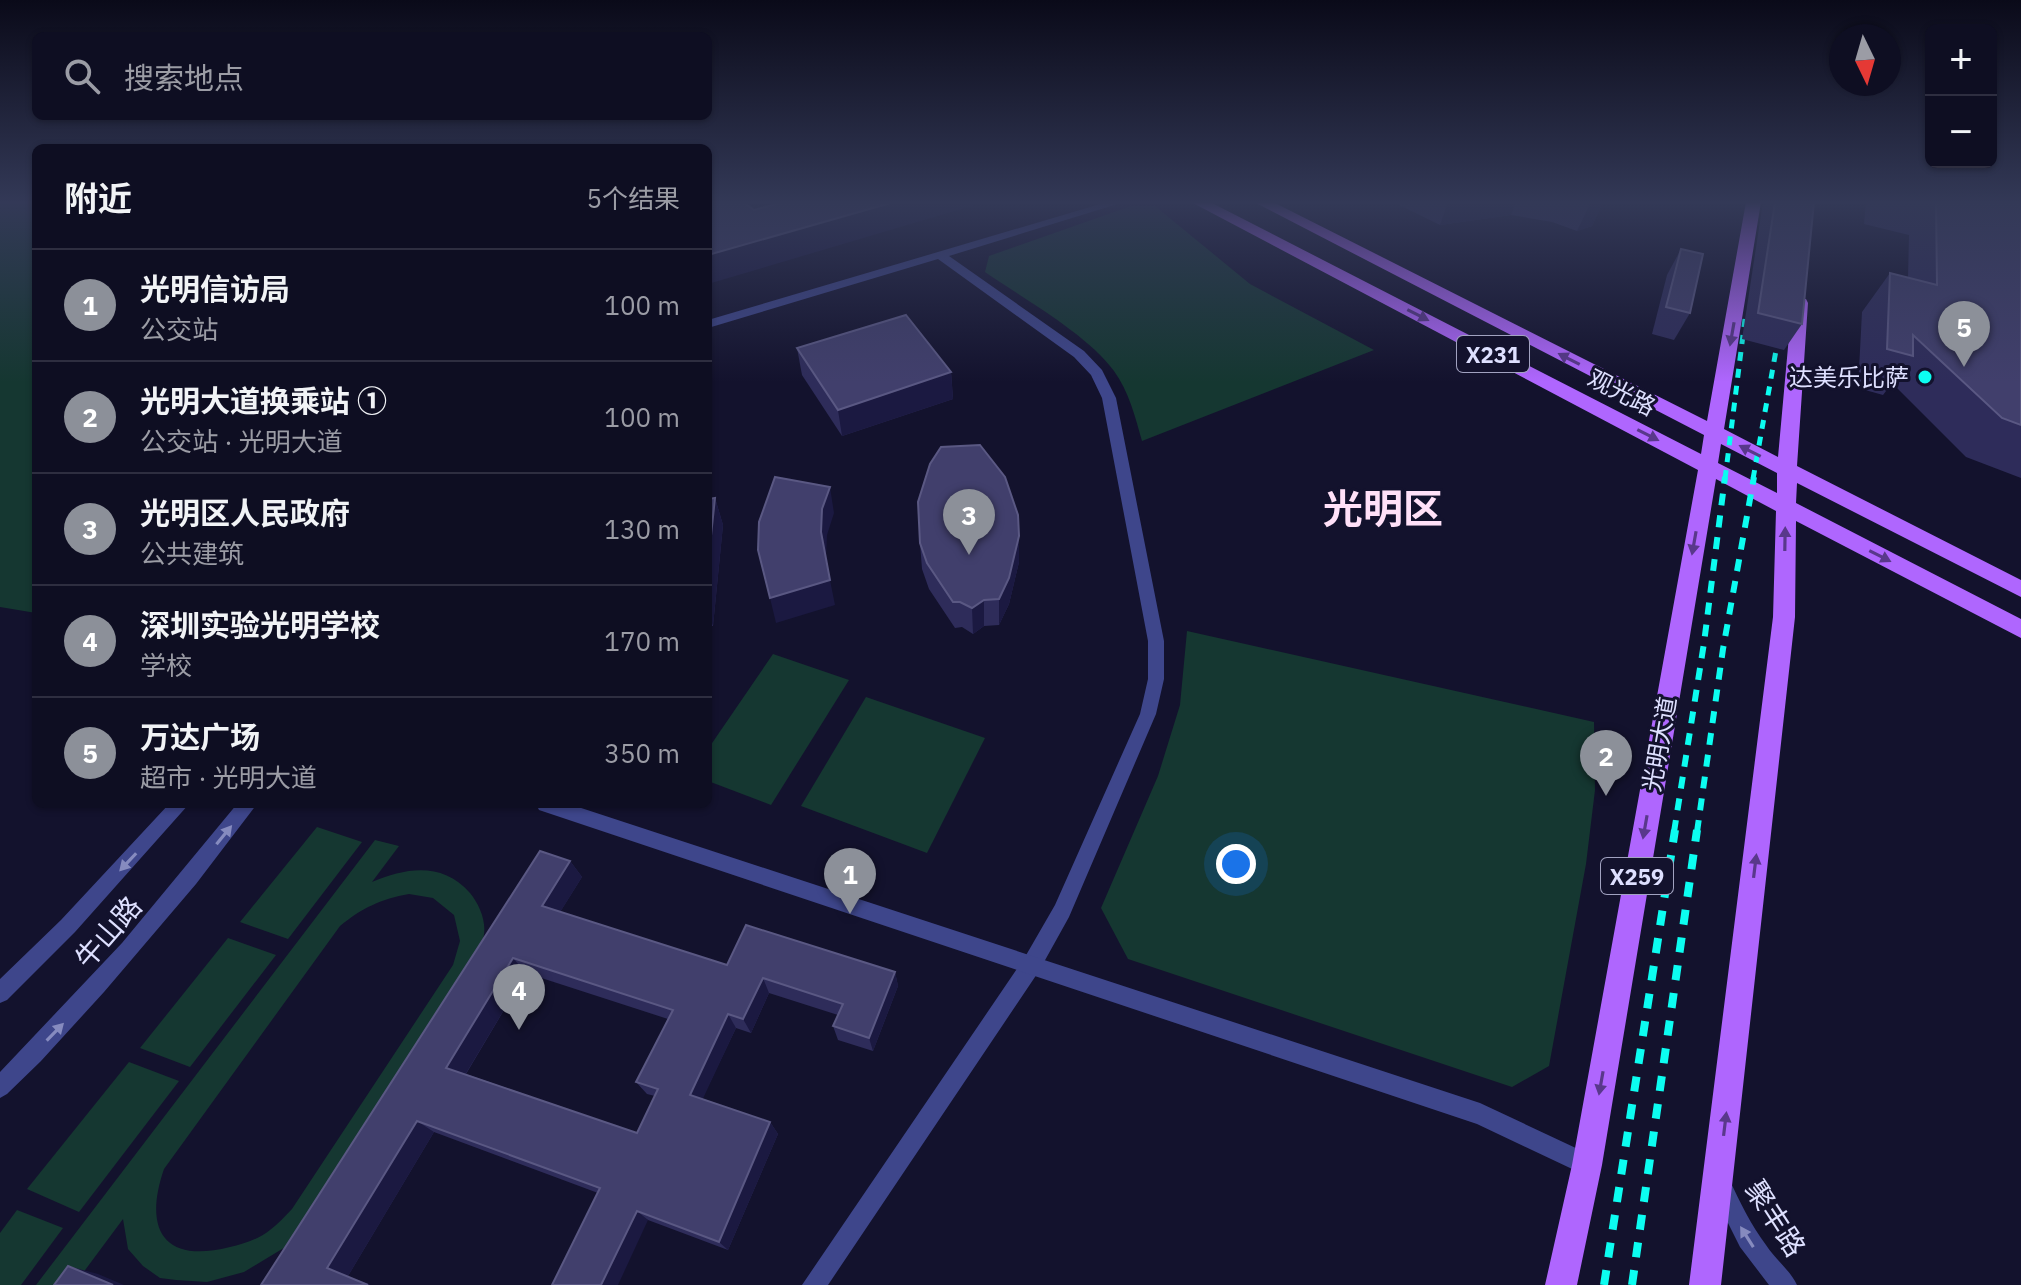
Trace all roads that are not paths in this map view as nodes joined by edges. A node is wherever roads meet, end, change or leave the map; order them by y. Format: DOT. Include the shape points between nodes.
graph roads {
  1 [pos="917,262"];
  2 [pos="950,262"];
  3 [pos="1314,262"];
  4 [pos="1380,262"];
  5 [pos="1743,262"];
  6 [pos="1802,281"];
  7 [pos="712,323"];
  8 [pos="1713,432"];
  9 [pos="1707,466"];
  10 [pos="1787,470"];
  11 [pos="1786,507"];
  12 [pos="2021,589"];
  13 [pos="2021,629"];
  14 [pos="176,808"];
  15 [pos="245,808"];
  16 [pos="557,808"];
  17 [pos="1032,964"];
  18 [pos="0,993"];
  19 [pos="0,1087"];
  20 [pos="1587,1165"];
  21 [pos="1718,1182"];
  22 [pos="814,1285"];
  23 [pos="1561,1285"];
  24 [pos="1705,1285"];
  25 [pos="1785,1285"];
  1 -- 7 [label="street"];
  2 -- 17 [label="street" via="1079,354 1097,373 1109,398 1156,641 1156,679 1148,714 1062,911"];
  3 -- 9 [label="main road, 观光路 / X231, one-way"];
  8 -- 4 [label="main road, 观光路 / X231, one-way"];
  5 -- 8 [label="main road, 光明大道 / X259, one-way"];
  6 -- 10 [label="main road"];
  8 -- 9 [label="main road, 光明大道 / X259"];
  10 -- 8 [label="main road, X231, one-way"];
  9 -- 11 [label="main road, 观光路 / X231"];
  9 -- 20 [label="main road, 光明大道 / X259, one-way"];
  10 -- 11 [label="main road"];
  10 -- 12 [label="main road"];
  11 -- 13 [label="main road, 观光路, one-way"];
  21 -- 11 [label="main road, one-way" via="1784,617"];
  14 -- 18 [label="street, 牛山路, one-way"];
  19 -- 15 [label="street, 牛山路, one-way" via="107,975"];
  16 -- 17 [label="street"];
  17 -- 20 [label="street" via="1480,1114"];
  17 -- 22 [label="street"];
  20 -- 23 [label="main road, 光明大道 / X259"];
  21 -- 24 [label="main road"];
  25 -- 21 [label="street, 聚丰路, one-way" via="1742,1231"];
}
